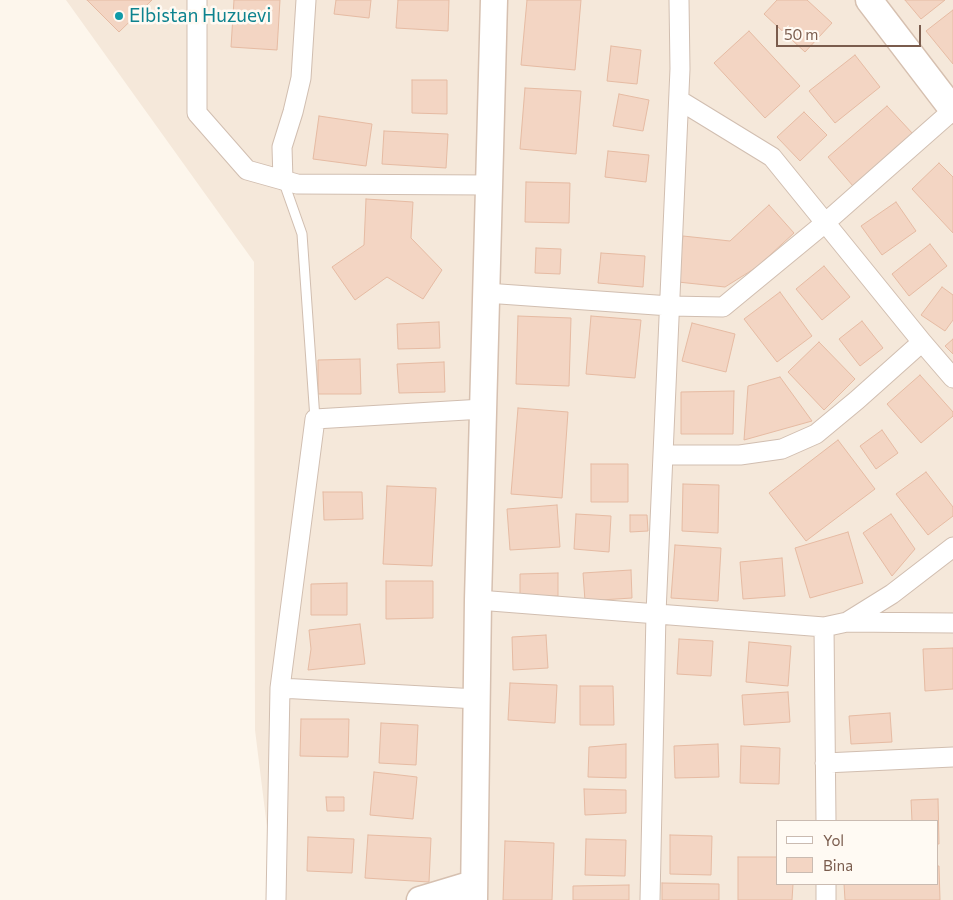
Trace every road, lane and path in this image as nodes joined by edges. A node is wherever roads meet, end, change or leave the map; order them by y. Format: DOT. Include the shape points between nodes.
graph roads {
  1 [pos="197,0"];
  2 [pos="306,0"];
  3 [pos="494,0"];
  4 [pos="679,0"];
  5 [pos="869,0"];
  6 [pos="679,100"];
  7 [pos="953,110"];
  8 [pos="283,180"];
  9 [pos="489,185"];
  10 [pos="825,223"];
  11 [pos="486,293"];
  12 [pos="670,306"];
  13 [pos="922,342"];
  14 [pos="953,378"];
  15 [pos="483,410"];
  16 [pos="315,419"];
  17 [pos="663,454"];
  18 [pos="953,547"];
  19 [pos="478,600"];
  20 [pos="656,613"];
  21 [pos="847,622"];
  22 [pos="953,623"];
  23 [pos="824,627"];
  24 [pos="280,688"];
  25 [pos="476,699"];
  26 [pos="953,757"];
  27 [pos="825,763"];
  28 [pos="826,820"];
  29 [pos="826,885"];
  30 [pos="473,892"];
  31 [pos="276,900"];
  32 [pos="420,900"];
  33 [pos="650,900"];
  34 [pos="826,900"];
  1 -- 8 [label="street" via="197,113 247,170"];
  2 -- 8 [label="street" via="301,78 282,147"];
  3 -- 9 [label="main road"];
  4 -- 6 [label="street"];
  5 -- 7 [label="main road"];
  6 -- 10 [label="street" via="772,157"];
  6 -- 12 [label="street"];
  7 -- 10 [label="street"];
  8 -- 9 [label="street" via="297,184"];
  8 -- 16 [label="lane" via="302,234"];
  9 -- 11 [label="main road"];
  10 -- 12 [label="street" via="723,307"];
  10 -- 13 [label="street"];
  11 -- 12 [label="street"];
  11 -- 15 [label="main road"];
  12 -- 17 [label="street"];
  13 -- 14 [label="street"];
  13 -- 17 [label="street" via="816,434 782,449 740,455"];
  15 -- 16 [label="street"];
  15 -- 19 [label="main road"];
  16 -- 24 [label="street"];
  17 -- 20 [label="street"];
  18 -- 21 [label="street" via="892,594"];
  19 -- 20 [label="street"];
  19 -- 25 [label="main road"];
  20 -- 23 [label="street"];
  20 -- 33 [label="street"];
  21 -- 22 [label="street"];
  21 -- 23 [label="street"];
  23 -- 27 [label="street"];
  24 -- 25 [label="street"];
  24 -- 31 [label="street"];
  25 -- 30 [label="main road"];
  26 -- 27 [label="street"];
  27 -- 28 [label="street"];
  29 -- 34 [label="street"];
  30 -- 32 [label="main road"];
}
